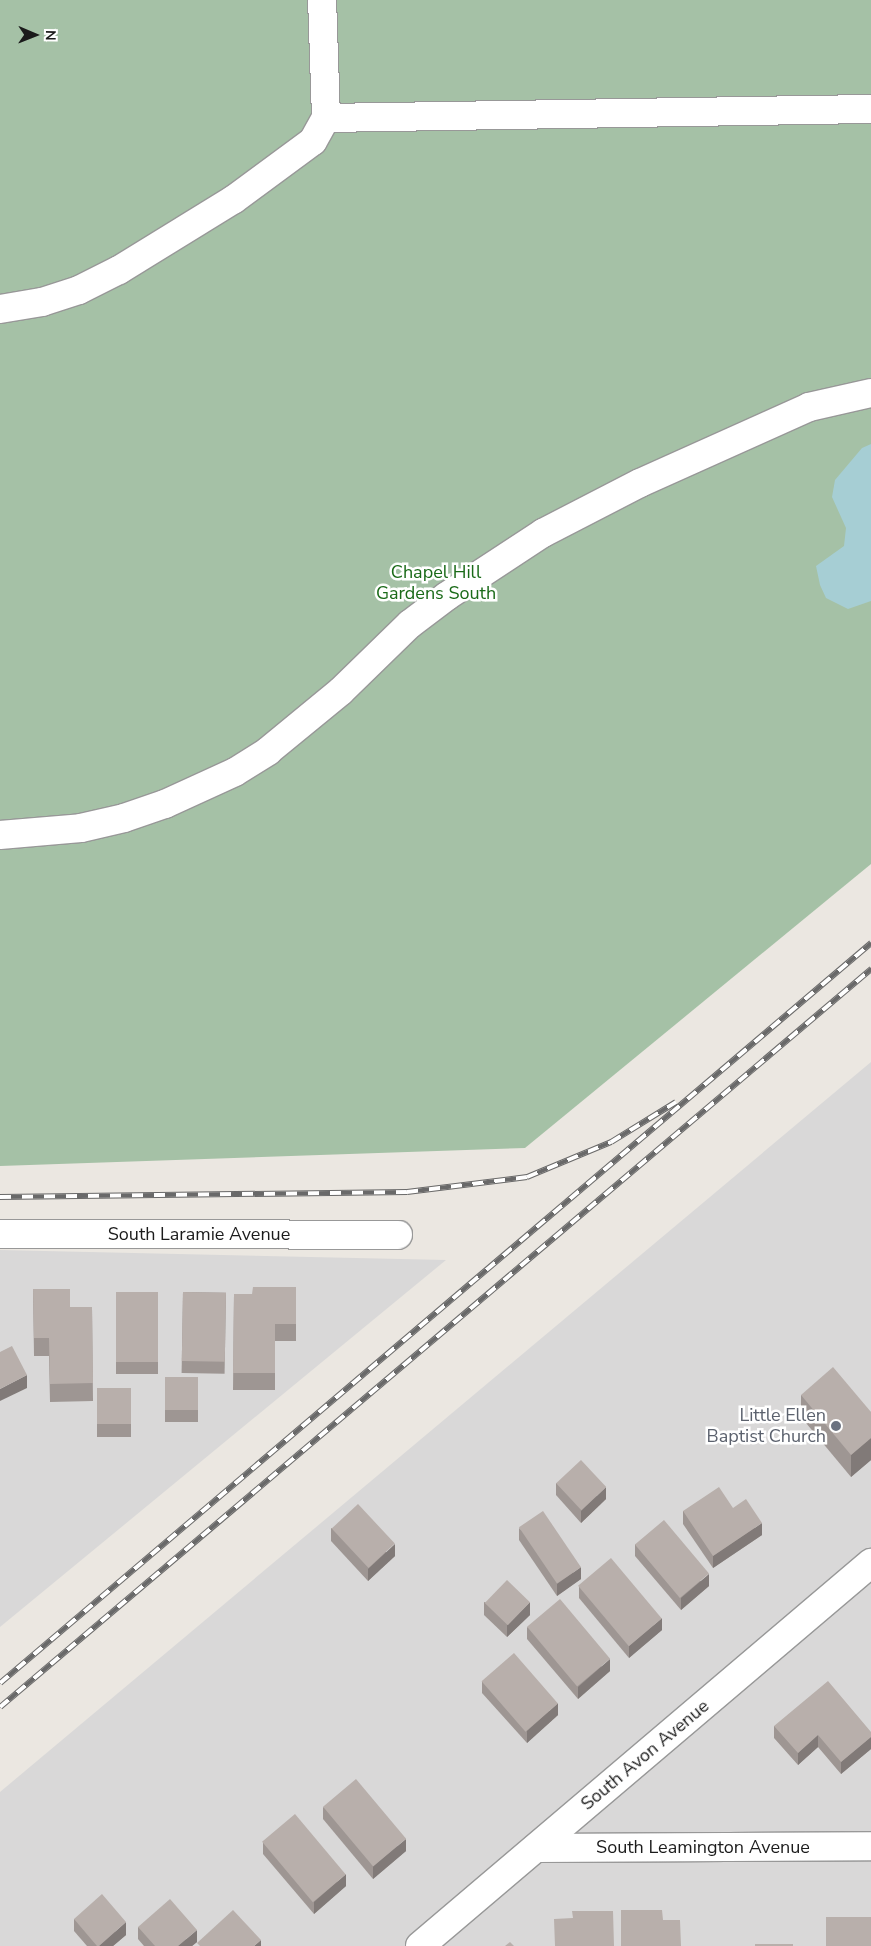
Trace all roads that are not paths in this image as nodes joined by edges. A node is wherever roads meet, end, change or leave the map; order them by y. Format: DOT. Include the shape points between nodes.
graph roads {
  1 [pos="322,0"];
  2 [pos="871,109"];
  3 [pos="326,118"];
  4 [pos="0,309"];
  5 [pos="871,393"];
  6 [pos="0,835"];
  7 [pos="0,1234"];
  8 [pos="398,1235"];
  9 [pos="871,1563"];
  10 [pos="871,1846"];
  11 [pos="536,1848"];
  12 [pos="420,1946"];
  1 -- 3 [label="street"];
  2 -- 3 [label="street"];
  3 -- 4 [label="street" via="313,141 167,242 79,290 42,302"];
  5 -- 6 [label="street" via="809,407 640,483 542,534 410,624 334,696 268,751 235,772 165,804 124,818 81,828"];
  7 -- 8 [label="street, South Laramie Avenue"];
  9 -- 11 [label="street, South Avon Avenue"];
  10 -- 11 [label="street, South Leamington Avenue"];
  11 -- 12 [label="street, South Avon Avenue"];
}
